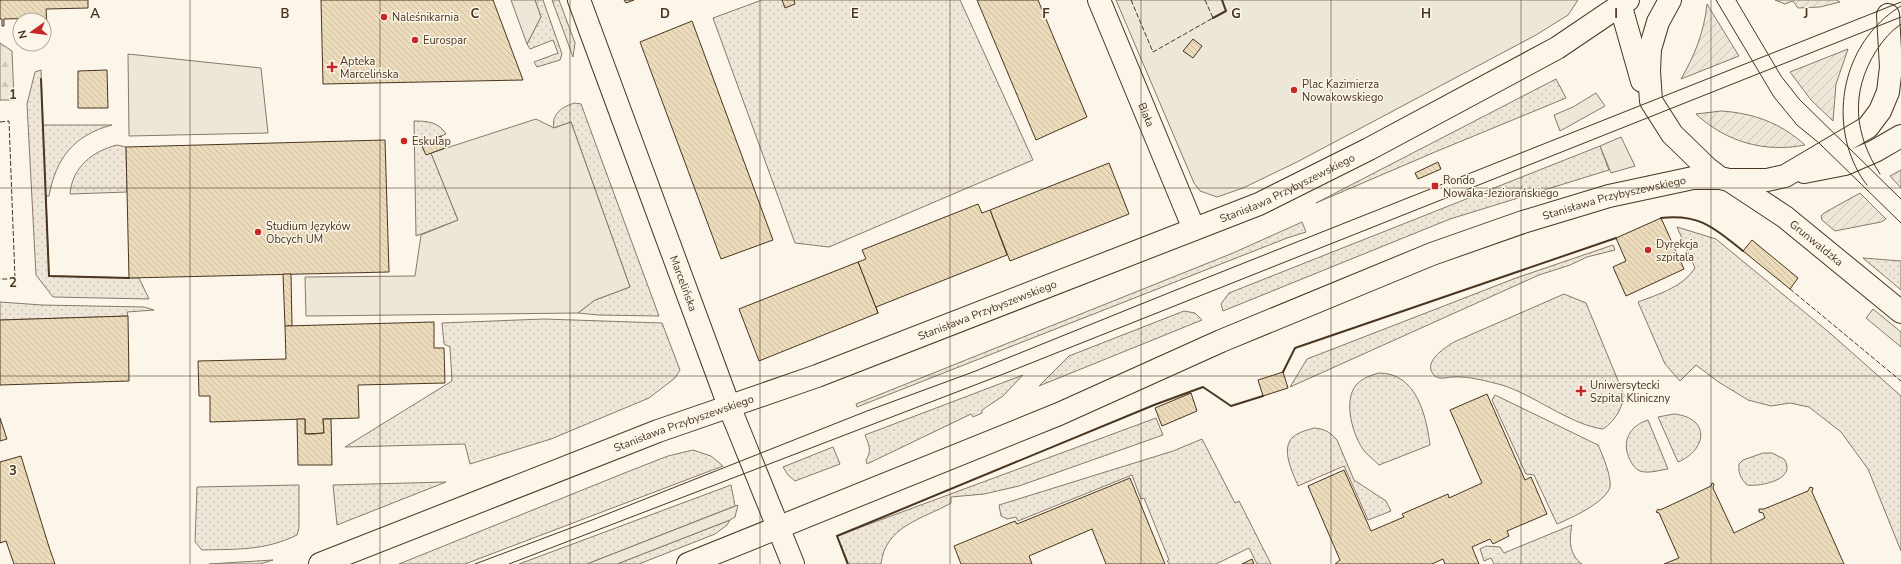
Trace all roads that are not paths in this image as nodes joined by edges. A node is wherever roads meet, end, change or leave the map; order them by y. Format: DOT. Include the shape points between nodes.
graph roads {
  1 [pos="579,0"];
  2 [pos="1099,0"];
  3 [pos="1670,0"];
  4 [pos="1623,2"];
  5 [pos="1883,8"];
  6 [pos="1901,36"];
  7 [pos="1652,104"];
  8 [pos="1901,136"];
  9 [pos="1785,176"];
  10 [pos="1724,179"];
  11 [pos="1194,229"];
  12 [pos="1901,312"];
  13 [pos="729,406"];
  14 [pos="779,528"];
  15 [pos="320,564"];
  16 [pos="688,564"];
  17 [pos="793,564"];
  1 -- 13 [label="main road, Marcelińska"];
  2 -- 11 [label="main road, Biała"];
  3 -- 7 [label="main road" via="1658,22 1650,49"];
  4 -- 7 [label="main road" via="1642,80"];
  4 -- 11 [label="main road, Stanisława Przybyszewskiego" via="1556,48 1369,149 1259,204"];
  5 -- 6 [label="main road"];
  5 -- 9 [label="main road" via="1890,78 1885,101 1876,118 1860,132"];
  7 -- 10 [label="main road, Grunwaldzka" via="1672,134"];
  8 -- 9 [label="main road, Stanisława Przybyszewskiego" via="1846,164"];
  9 -- 10 [label="main road, Stanisława Przybyszewskiego" via="1767,180"];
  10 -- 12 [label="main road, Grunwaldzka" via="1785,217"];
  10 -- 14 [label="main road, Stanisława Przybyszewskiego" via="1693,178 1609,196 1523,222 1432,254 1221,341 1059,414"];
  11 -- 13 [label="main road, Stanisława Przybyszewskiego" via="817,376"];
  13 -- 14 [label="main road, Marcelińska"];
  13 -- 15 [label="main road, Stanisława Przybyszewskiego" via="658,431"];
  14 -- 16 [label="main road, Stanisława Przybyszewskiego"];
  14 -- 17 [label="main road, Marcelińska"];
}
